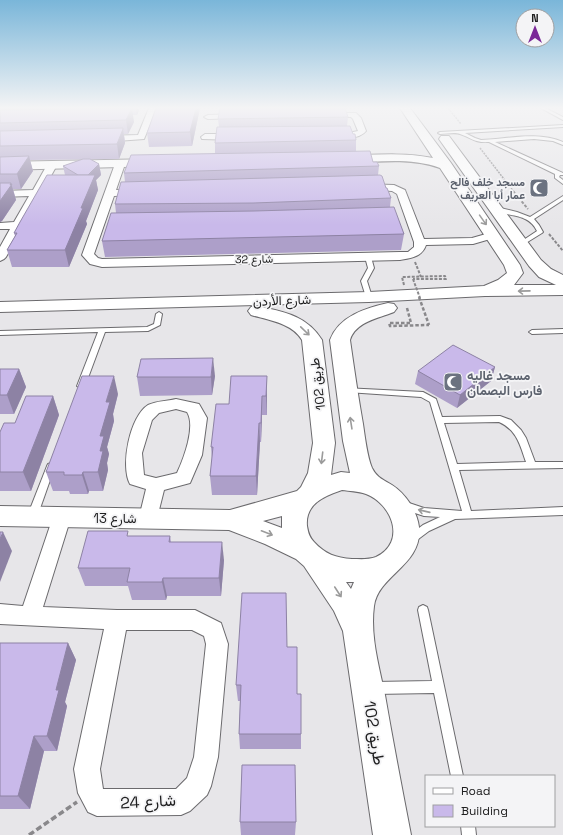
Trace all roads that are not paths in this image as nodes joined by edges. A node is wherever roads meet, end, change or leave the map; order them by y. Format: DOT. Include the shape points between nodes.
graph roads {
  1 [pos="433,147"];
  2 [pos="450,147"];
  3 [pos="503,147"];
  4 [pos="436,151"];
  5 [pos="421,158"];
  6 [pos="334,160"];
  7 [pos="171,163"];
  8 [pos="120,164"];
  9 [pos="52,165"];
  10 [pos="0,166"];
  11 [pos="446,166"];
  12 [pos="560,173"];
  13 [pos="563,183"];
  14 [pos="354,187"];
  15 [pos="150,192"];
  16 [pos="36,193"];
  17 [pos="111,193"];
  18 [pos="0,194"];
  19 [pos="563,198"];
  20 [pos="496,209"];
  21 [pos="533,218"];
  22 [pos="18,225"];
  23 [pos="98,225"];
  24 [pos="114,225"];
  25 [pos="0,226"];
  26 [pos="493,235"];
  27 [pos="420,242"];
  28 [pos="521,244"];
  29 [pos="0,257"];
  30 [pos="368,257"];
  31 [pos="535,263"];
  32 [pos="512,265"];
  33 [pos="563,282"];
  34 [pos="563,290"];
  35 [pos="485,291"];
  36 [pos="369,297"];
  37 [pos="563,301"];
  38 [pos="0,307"];
  39 [pos="257,311"];
  40 [pos="402,313"];
  41 [pos="159,314"];
  42 [pos="0,318"];
  43 [pos="102,330"];
  44 [pos="563,331"];
  45 [pos="532,332"];
  46 [pos="0,333"];
  47 [pos="346,390"];
  48 [pos="77,397"];
  49 [pos="439,420"];
  50 [pos="55,457"];
  51 [pos="563,465"];
  52 [pos="532,466"];
  53 [pos="453,467"];
  54 [pos="156,485"];
  55 [pos="372,486"];
  56 [pos="307,494"];
  57 [pos="397,503"];
  58 [pos="563,511"];
  59 [pos="452,515"];
  60 [pos="468,515"];
  61 [pos="0,516"];
  62 [pos="32,517"];
  63 [pos="62,518"];
  64 [pos="148,518"];
  65 [pos="230,520"];
  66 [pos="402,549"];
  67 [pos="309,555"];
  68 [pos="423,610"];
  69 [pos="0,614"];
  70 [pos="30,615"];
  71 [pos="117,620"];
  72 [pos="358,631"];
  73 [pos="439,687"];
  74 [pos="368,688"];
  75 [pos="457,775"];
  76 [pos="392,835"];
  1 -- 4 [label="street"];
  2 -- 20 [label="street"];
  3 -- 12 [label="lane"];
  4 -- 5 [label="street"];
  4 -- 11 [label="street"];
  5 -- 6 [label="street"];
  5 -- 11 [label="street"];
  7 -- 8 [label="street"];
  8 -- 9 [label="street"];
  8 -- 17 [label="street, شارع 32"];
  9 -- 10 [label="street"];
  9 -- 16 [label="street"];
  11 -- 26 [label="street, one-way"];
  12 -- 13 [label="lane" via="557,177"];
  14 -- 27 [label="street" via="394,188 401,192 406,218"];
  15 -- 17 [label="street"];
  16 -- 18 [label="street"];
  16 -- 22 [label="street"];
  17 -- 23 [label="street, شارع 32"];
  19 -- 21 [label="lane"];
  20 -- 21 [label="lane"];
  20 -- 28 [label="street"];
  21 -- 28 [label="lane" via="540,232"];
  22 -- 25 [label="street"];
  22 -- 29 [label="street"];
  23 -- 24 [label="street"];
  23 -- 30 [label="street, شارع 32" via="88,255 94,261 102,263"];
  26 -- 27 [label="street" via="473,241"];
  26 -- 32 [label="street"];
  27 -- 30 [label="street, شارع 32" via="420,247 412,254"];
  28 -- 31 [label="street"];
  30 -- 36 [label="lane" via="371,268 364,280"];
  31 -- 32 [label="street" via="537,266 529,270"];
  31 -- 33 [label="street"];
  32 -- 35 [label="street" via="515,273 508,282"];
  34 -- 35 [label="street, شارع الأردن, one-way"];
  35 -- 36 [label="street, شارع الأردن"];
  36 -- 38 [label="street, شارع الأردن"];
  37 -- 40 [label="street, شارع الأردن"];
  39 -- 40 [label="street, شارع الأردن"];
  39 -- 41 [label="street, شارع الأردن"];
  39 -- 56 [label="street, طريق 102, one-way" via="299,325 310,334 312,340 324,443 320,473"];
  40 -- 47 [label="street" via="352,323 341,333"];
  41 -- 42 [label="street, شارع الأردن"];
  41 -- 43 [label="lane" via="157,325 151,328"];
  43 -- 46 [label="lane"];
  43 -- 48 [label="lane"];
  44 -- 45 [label="lane"];
  47 -- 49 [label="lane" via="423,395 433,402"];
  55 -- 47 [label="street, one-way" via="361,471"];
  49 -- 52 [label="lane" via="500,420 510,423 517,428"];
  49 -- 53 [label="lane"];
  50 -- 62 [label="lane"];
  51 -- 52 [label="lane"];
  52 -- 53 [label="lane"];
  53 -- 60 [label="lane"];
  54 -- 54 [label="street" via="136,479 134,453 145,418 154,409 176,404 193,408 199,418 194,455 184,478"];
  54 -- 64 [label="street"];
  55 -- 56 [label="street, شارع 13" via="341,481 326,484"];
  55 -- 57 [label="street" via="386,493"];
  56 -- 65 [label="street, شارع 13" via="272,509"];
  56 -- 67 [label="street, طريق 102" via="295,510 293,523 295,537"];
  59 -- 57 [label="lane, one-way" via="424,512"];
  57 -- 66 [label="street" via="404,513 407,525 407,537"];
  58 -- 60 [label="lane"];
  59 -- 60 [label="lane"];
  59 -- 66 [label="lane" via="426,528"];
  61 -- 62 [label="street, شارع 13"];
  62 -- 63 [label="street, شارع 13"];
  63 -- 64 [label="street, شارع 13"];
  63 -- 70 [label="street"];
  64 -- 65 [label="street, شارع 13"];
  65 -- 67 [label="street, شارع 13, one-way" via="274,536"];
  66 -- 67 [label="street, شارع 13" via="387,564 370,571 351,572 332,568"];
  66 -- 72 [label="street, طريق 102" via="367,584 360,602"];
  67 -- 72 [label="street, طريق 102, one-way" via="344,602"];
  68 -- 73 [label="lane"];
  69 -- 70 [label="street, شارع 24"];
  70 -- 71 [label="street, شارع 24"];
  71 -- 71 [label="street, شارع 24" via="196,620 213,630 217,644 206,757 198,786 181,802 97,803 91,793 86,769"];
  72 -- 74 [label="street, طريق 102"];
  73 -- 74 [label="lane"];
  73 -- 75 [label="lane"];
  74 -- 76 [label="street, طريق 102"];
}
